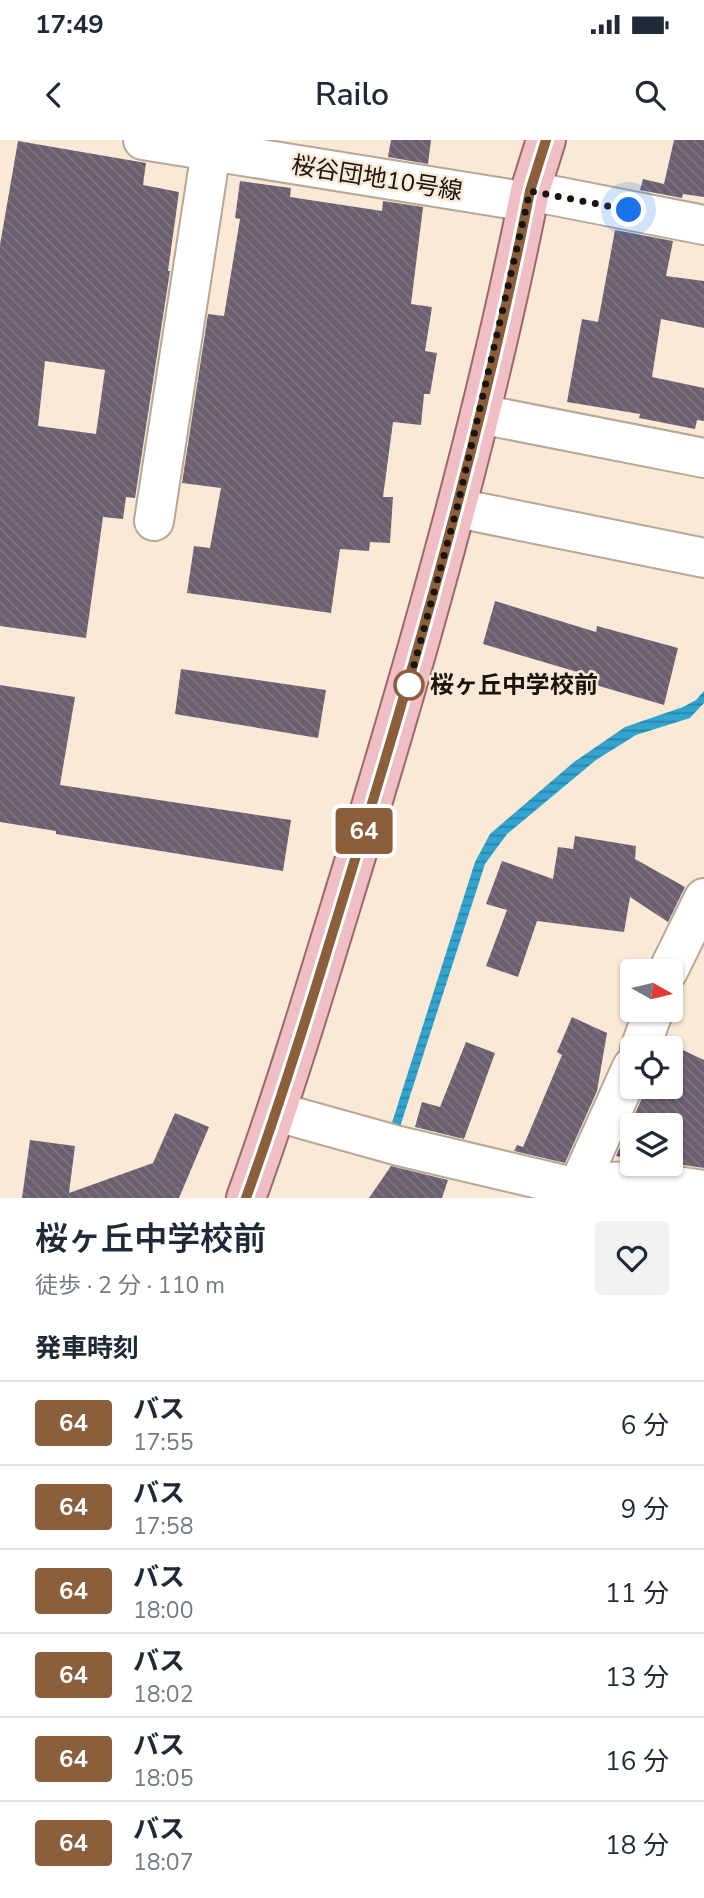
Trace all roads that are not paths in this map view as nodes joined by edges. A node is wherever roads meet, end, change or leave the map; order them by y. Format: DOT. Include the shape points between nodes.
graph roads {
  1 [pos="143,140"];
  2 [pos="546,140"];
  3 [pos="211,151"];
  4 [pos="529,196"];
  5 [pos="704,225"];
  6 [pos="480,414"];
  7 [pos="704,458"];
  8 [pos="457,508"];
  9 [pos="154,521"];
  10 [pos="704,558"];
  11 [pos="704,898"];
  12 [pos="674,959"];
  13 [pos="620,1094"];
  14 [pos="277,1112"];
  15 [pos="704,1190"];
  16 [pos="575,1193"];
  17 [pos="246,1198"];
  1 -- 3 [label="street, 桜谷団地10号線"];
  2 -- 4 [label="main road"];
  3 -- 4 [label="street, 桜谷団地10号線"];
  3 -- 9 [label="street"];
  4 -- 5 [label="street, 桜谷団地10号線"];
  4 -- 6 [label="main road"];
  6 -- 7 [label="street"];
  6 -- 8 [label="main road"];
  8 -- 10 [label="street"];
  8 -- 14 [label="main road" via="408,687"];
  11 -- 12 [label="street"];
  13 -- 16 [label="street"];
  14 -- 16 [label="street"];
  14 -- 17 [label="main road"];
  15 -- 16 [label="street" via="594,1182"];
}
